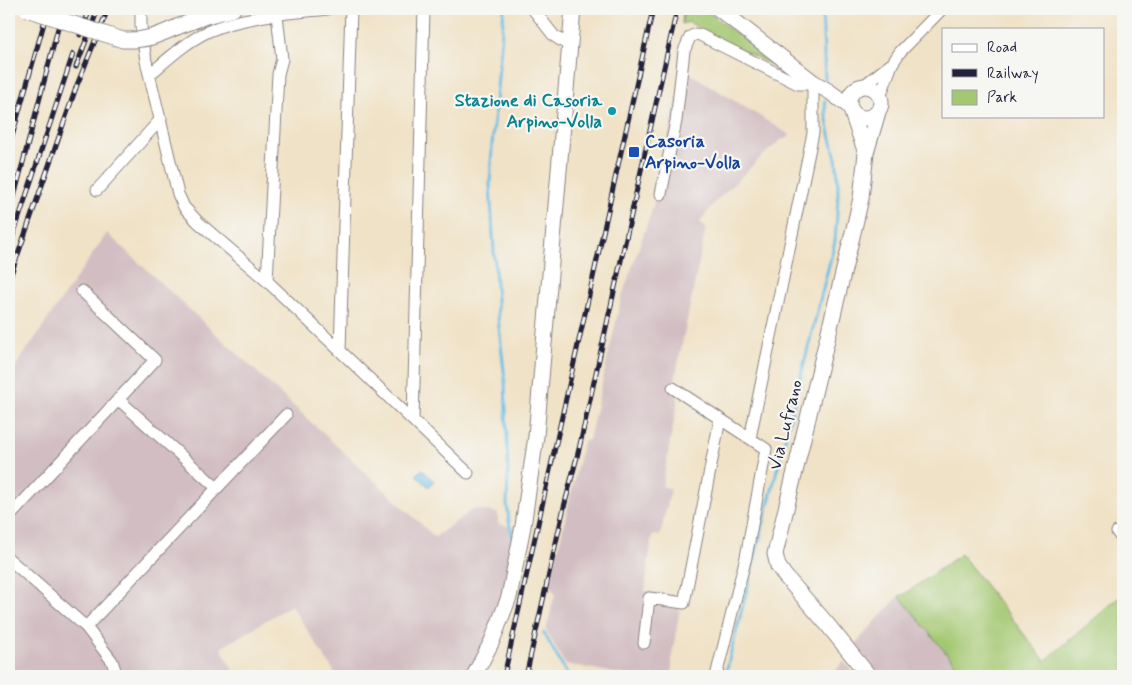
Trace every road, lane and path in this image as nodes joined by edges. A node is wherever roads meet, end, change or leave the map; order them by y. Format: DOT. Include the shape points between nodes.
graph roads {
  1 [pos="27,9"];
  2 [pos="141,9"];
  3 [pos="233,9"];
  4 [pos="328,9"];
  5 [pos="351,9"];
  6 [pos="424,9"];
  7 [pos="533,9"];
  8 [pos="573,9"];
  9 [pos="719,9"];
  10 [pos="942,9"];
  11 [pos="277,15"];
  12 [pos="570,46"];
  13 [pos="892,64"];
  14 [pos="150,74"];
  15 [pos="813,82"];
  16 [pos="858,88"];
  17 [pos="830,92"];
  18 [pos="880,97"];
  19 [pos="851,109"];
  20 [pos="878,112"];
  21 [pos="161,119"];
  22 [pos="866,153"];
  23 [pos="97,190"];
  24 [pos="661,194"];
  25 [pos="267,280"];
  26 [pos="82,290"];
  27 [pos="340,350"];
  28 [pos="673,388"];
  29 [pos="118,399"];
  30 [pos="286,415"];
  31 [pos="720,419"];
  32 [pos="413,420"];
  33 [pos="750,438"];
  34 [pos="468,473"];
  35 [pos="218,488"];
  36 [pos="9,517"];
  37 [pos="9,559"];
  38 [pos="86,627"];
  39 [pos="644,643"];
  40 [pos="117,676"];
  41 [pos="474,676"];
  42 [pos="716,676"];
  43 [pos="869,676"];
  1 -- 3 [label="street, bridge" via="123,40 136,41"];
  2 -- 14 [label="street" via="143,49"];
  4 -- 11 [label="street"];
  5 -- 27 [label="street"];
  6 -- 32 [label="street"];
  7 -- 12 [label="street" via="554,36"];
  8 -- 12 [label="street"];
  9 -- 15 [label="street"];
  10 -- 13 [label="street, Via Lufrano"];
  11 -- 14 [label="street" via="210,30 192,40"];
  11 -- 25 [label="street" via="282,59 278,74"];
  12 -- 41 [label="street" via="536,436 523,526 509,597"];
  13 -- 16 [label="street, Via Lufrano"];
  13 -- 18 [label="street, Via Lufrano"];
  14 -- 21 [label="street"];
  15 -- 17 [label="street"];
  15 -- 24 [label="street" via="798,84 700,35 690,37 684,50 676,120"];
  15 -- 33 [label="street" via="813,133"];
  16 -- 17 [label="street"];
  16 -- 18 [label="street" via="873,88"];
  16 -- 19 [label="street" via="850,95"];
  17 -- 19 [label="street"];
  18 -- 20 [label="street, Via Lufrano"];
  19 -- 20 [label="street" via="866,119"];
  19 -- 22 [label="street, Via Lufrano"];
  20 -- 22 [label="street, Via Lufrano"];
  21 -- 23 [label="street"];
  21 -- 25 [label="street" via="178,194 184,207"];
  22 -- 43 [label="street, Via Lufrano" via="861,198 775,554 785,576"];
  25 -- 27 [label="street"];
  26 -- 29 [label="street" via="155,360"];
  27 -- 32 [label="street"];
  28 -- 31 [label="street"];
  29 -- 35 [label="street"];
  29 -- 36 [label="street"];
  30 -- 35 [label="street"];
  31 -- 33 [label="street"];
  31 -- 39 [label="street" via="684,603 648,598"];
  32 -- 34 [label="street"];
  33 -- 42 [label="street" via="766,449 746,557"];
  35 -- 38 [label="street"];
  37 -- 38 [label="street"];
  38 -- 40 [label="street" via="112,661"];
}
